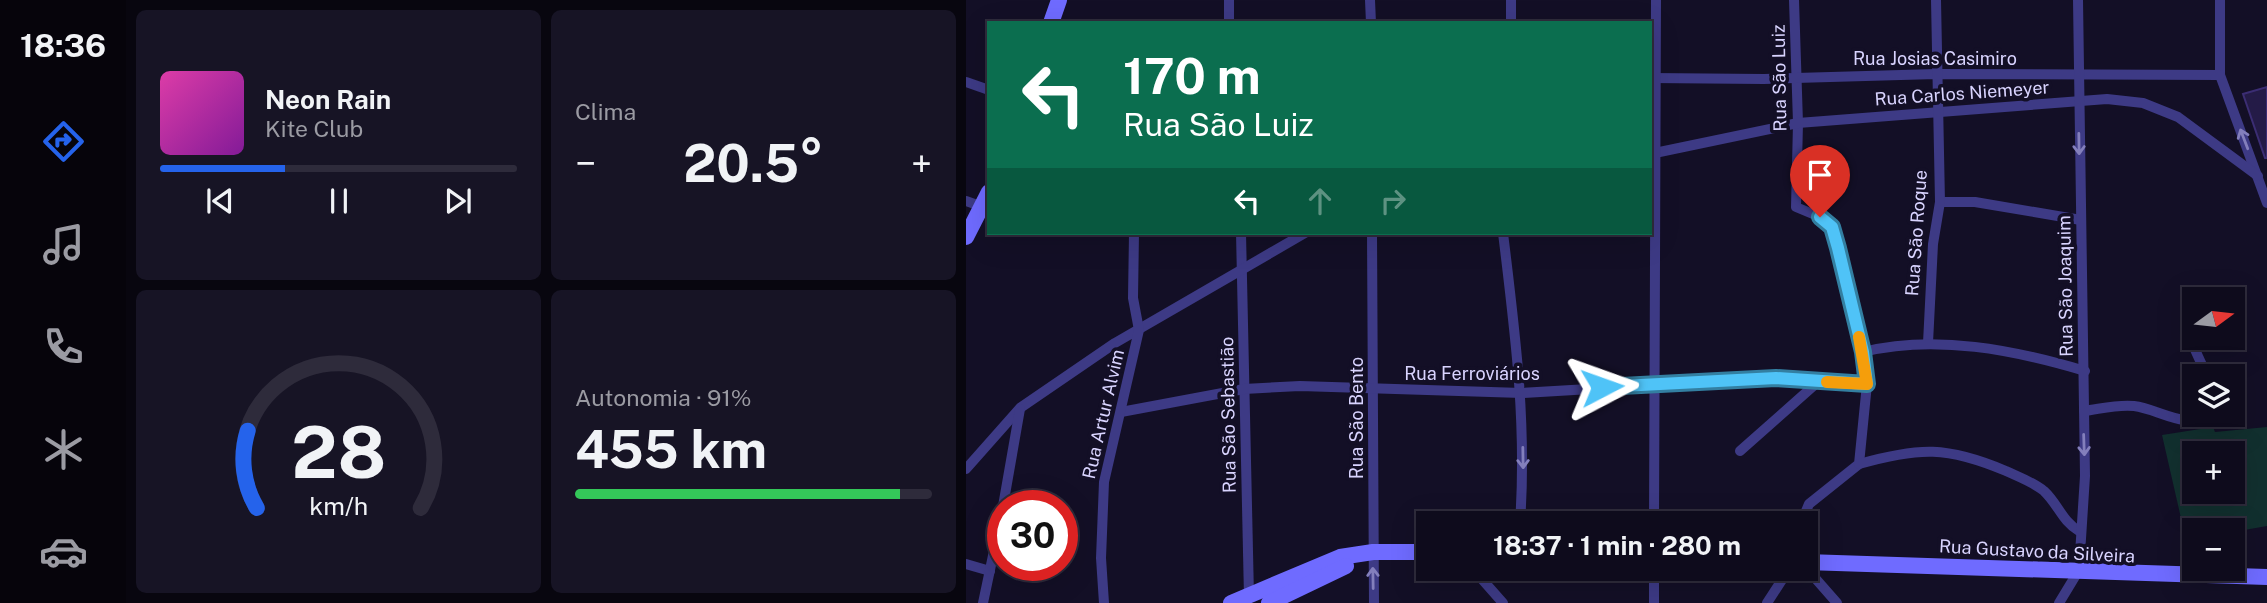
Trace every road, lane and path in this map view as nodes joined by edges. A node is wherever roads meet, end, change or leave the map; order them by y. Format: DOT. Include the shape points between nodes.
graph roads {
  1 [pos="1059,0"];
  2 [pos="1229,0"];
  3 [pos="1370,0"];
  4 [pos="1511,0"];
  5 [pos="1656,0"];
  6 [pos="1794,0"];
  7 [pos="1936,0"];
  8 [pos="2078,0"];
  9 [pos="2220,0"];
  10 [pos="1052,21"];
  11 [pos="1229,21"];
  12 [pos="1371,21"];
  13 [pos="1511,21"];
  14 [pos="1936,74"];
  15 [pos="2220,75"];
  16 [pos="2079,76"];
  17 [pos="1653,78"];
  18 [pos="1795,78"];
  19 [pos="966,82"];
  20 [pos="987,89"];
  21 [pos="2079,102"];
  22 [pos="1938,112"];
  23 [pos="1798,122"];
  24 [pos="1653,154"];
  25 [pos="2258,176"];
  26 [pos="986,200"];
  27 [pos="966,201"];
  28 [pos="1940,202"];
  29 [pos="2267,203"];
  30 [pos="2081,220"];
  31 [pos="1653,221"];
  32 [pos="1134,235"];
  33 [pos="1241,235"];
  34 [pos="1302,235"];
  35 [pos="1372,235"];
  36 [pos="1503,235"];
  37 [pos="966,237"];
  38 [pos="1244,268"];
  39 [pos="1139,330"];
  40 [pos="1928,343"];
  41 [pos="1863,352"];
  42 [pos="2085,371"];
  43 [pos="1819,381"];
  44 [pos="1656,384"];
  45 [pos="1867,384"];
  46 [pos="1244,389"];
  47 [pos="1374,390"];
  48 [pos="1522,393"];
  49 [pos="1020,408"];
  50 [pos="2084,411"];
  51 [pos="1121,412"];
  52 [pos="2182,419"];
  53 [pos="1740,451"];
  54 [pos="1859,464"];
  55 [pos="967,466"];
  56 [pos="1006,490"];
  57 [pos="1521,511"];
  58 [pos="1654,511"];
  59 [pos="1806,511"];
  60 [pos="2079,531"];
  61 [pos="1373,552"];
  62 [pos="1416,552"];
  63 [pos="1818,562"];
  64 [pos="966,564"];
  65 [pos="987,569"];
  66 [pos="2079,570"];
  67 [pos="2267,577"];
  68 [pos="988,581"];
  69 [pos="1483,581"];
  70 [pos="1654,581"];
  71 [pos="1781,581"];
  72 [pos="1818,581"];
  73 [pos="1249,597"];
  74 [pos="983,603"];
  75 [pos="1104,603"];
  76 [pos="1231,603"];
  77 [pos="1269,603"];
  78 [pos="1374,603"];
  79 [pos="1503,603"];
  80 [pos="1654,603"];
  81 [pos="1766,603"];
  82 [pos="1837,603"];
  83 [pos="2059,603"];
  1 -- 10 [label="main road"];
  2 -- 11 [label="street"];
  3 -- 12 [label="street"];
  4 -- 13 [label="street"];
  5 -- 17 [label="street"];
  6 -- 18 [label="street, Rua São Luiz"];
  7 -- 14 [label="street, Rua São Roque"];
  8 -- 16 [label="street, Rua São Joaquim"];
  9 -- 15 [label="street"];
  14 -- 16 [label="street, Rua Josias Casimiro"];
  14 -- 18 [label="street, Rua Josias Casimiro"];
  14 -- 22 [label="street, Rua São Roque"];
  15 -- 16 [label="street, Rua Josias Casimiro"];
  25 -- 15 [label="street, one-way"];
  16 -- 21 [label="street, Rua São Joaquim"];
  17 -- 18 [label="street, Rua Josias Casimiro"];
  17 -- 24 [label="street"];
  18 -- 23 [label="street, Rua São Luiz"];
  19 -- 20 [label="street"];
  21 -- 22 [label="street, Rua Carlos Niemeyer"];
  21 -- 25 [label="street, Rua Carlos Niemeyer" via="2143,103 2178,117"];
  21 -- 30 [label="street, Rua São Joaquim, one-way"];
  22 -- 23 [label="street, Rua Carlos Niemeyer"];
  22 -- 28 [label="street, Rua São Roque"];
  23 -- 24 [label="street, Rua Carlos Niemeyer"];
  23 -- 41 [label="street, Rua São Luiz" via="1796,207 1832,227"];
  24 -- 31 [label="street"];
  25 -- 29 [label="street"];
  26 -- 27 [label="street"];
  26 -- 37 [label="main road"];
  28 -- 30 [label="street" via="1975,202"];
  28 -- 40 [label="street, Rua São Roque"];
  30 -- 42 [label="street, Rua São Joaquim"];
  31 -- 44 [label="street"];
  32 -- 39 [label="street, Rua Artur Alvim" via="1133,298"];
  33 -- 38 [label="street, Rua São Sebastião"];
  34 -- 38 [label="street"];
  35 -- 47 [label="street, Rua São Bento"];
  36 -- 48 [label="street"];
  38 -- 39 [label="street"];
  38 -- 46 [label="street, Rua São Sebastião"];
  39 -- 49 [label="street"];
  39 -- 51 [label="street, Rua Artur Alvim"];
  40 -- 41 [label="street"];
  40 -- 42 [label="street" via="2039,357"];
  41 -- 45 [label="street, Rua São Luiz"];
  42 -- 50 [label="street, Rua São Joaquim"];
  43 -- 44 [label="street, Rua Ferroviários" via="1776,378"];
  43 -- 45 [label="street, Rua Ferroviários"];
  43 -- 53 [label="street"];
  44 -- 48 [label="street, Rua Ferroviários"];
  44 -- 58 [label="street"];
  45 -- 54 [label="street, Rua São Luiz"];
  46 -- 47 [label="street, Rua Ferroviários"];
  46 -- 51 [label="street, Rua Ferroviários"];
  46 -- 73 [label="street, Rua São Sebastião"];
  47 -- 48 [label="street, Rua Ferroviários"];
  47 -- 61 [label="street, Rua São Bento"];
  48 -- 57 [label="street, one-way"];
  49 -- 55 [label="street"];
  49 -- 56 [label="street"];
  50 -- 52 [label="street" via="2133,405"];
  50 -- 60 [label="street, Rua São Joaquim, one-way" via="2085,476"];
  51 -- 75 [label="street, Rua Artur Alvim" via="1101,512"];
  54 -- 59 [label="street"];
  54 -- 60 [label="street" via="1921,451 1966,456 2044,491 2065,521"];
  60 -- 66 [label="street, Rua São Joaquim"];
  61 -- 62 [label="main road"];
  61 -- 73 [label="main road" via="1340,557"];
  61 -- 77 [label="main road"];
  78 -- 61 [label="street, Rua São Bento, one-way"];
  63 -- 66 [label="main road, Rua Gustavo da Silveira"];
  64 -- 65 [label="street"];
  66 -- 67 [label="main road, Rua Gustavo da Silveira"];
  66 -- 83 [label="street"];
  68 -- 74 [label="street"];
  69 -- 79 [label="street"];
  70 -- 80 [label="street"];
  71 -- 81 [label="street"];
  72 -- 82 [label="street"];
  73 -- 76 [label="main road"];
}
